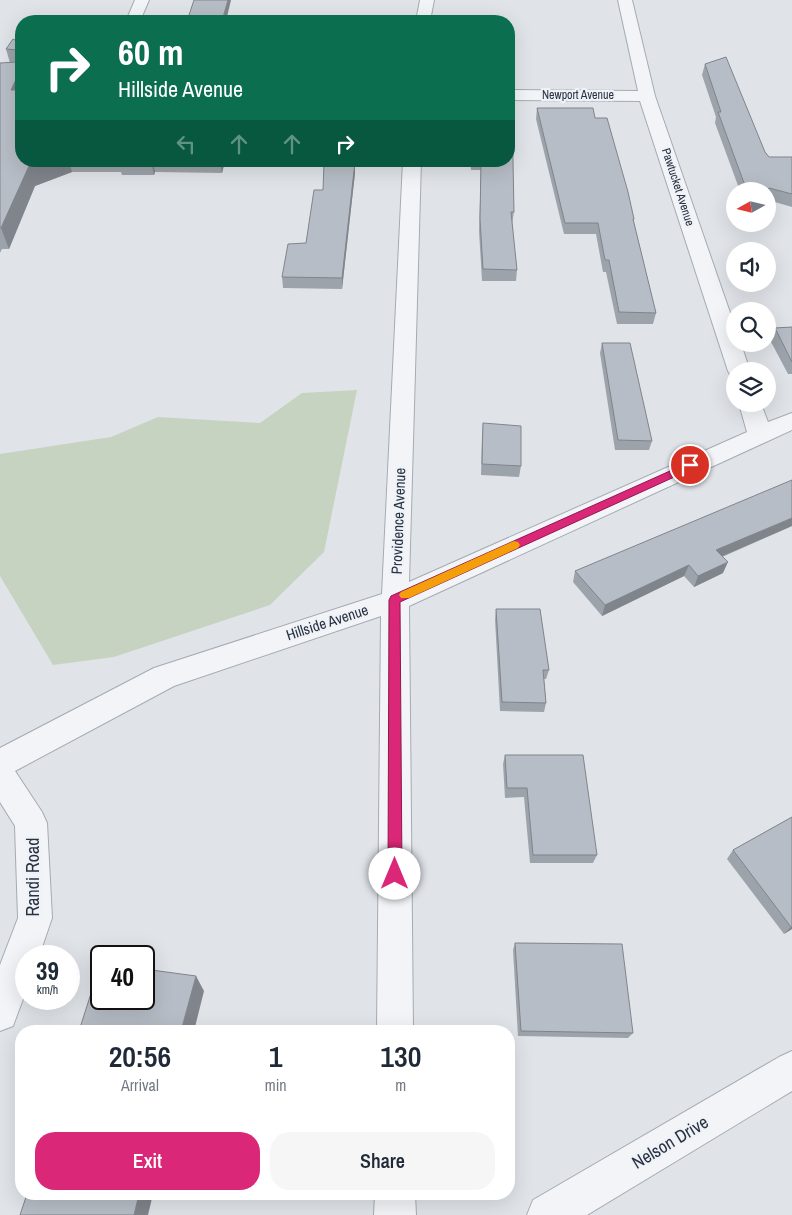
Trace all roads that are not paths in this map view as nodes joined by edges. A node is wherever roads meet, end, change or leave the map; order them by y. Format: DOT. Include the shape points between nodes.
graph roads {
  1 [pos="142,0"];
  2 [pos="427,0"];
  3 [pos="625,0"];
  4 [pos="136,15"];
  5 [pos="424,15"];
  6 [pos="515,95"];
  7 [pos="647,96"];
  8 [pos="412,167"];
  9 [pos="736,362"];
  10 [pos="753,412"];
  11 [pos="792,421"];
  12 [pos="760,434"];
  13 [pos="395,600"];
  14 [pos="0,763"];
  15 [pos="0,774"];
  16 [pos="0,1013"];
  17 [pos="395,1025"];
  18 [pos="792,1070"];
  19 [pos="394,1200"];
  20 [pos="394,1215"];
  21 [pos="548,1215"];
  1 -- 4 [label="street"];
  2 -- 5 [label="street"];
  3 -- 7 [label="street, Pawtucket Avenue"];
  6 -- 7 [label="street, Newport Avenue"];
  7 -- 9 [label="street, Pawtucket Avenue"];
  8 -- 13 [label="street, Providence Avenue"];
  10 -- 12 [label="street"];
  11 -- 12 [label="street, Hillside Avenue"];
  12 -- 13 [label="street, Hillside Avenue"];
  13 -- 14 [label="street, Hillside Avenue" via="164,677"];
  13 -- 17 [label="street, Providence Avenue"];
  15 -- 16 [label="street, Randi Road" via="31,823 35,918"];
  18 -- 21 [label="street, Nelson Drive"];
  19 -- 20 [label="street"];
}
